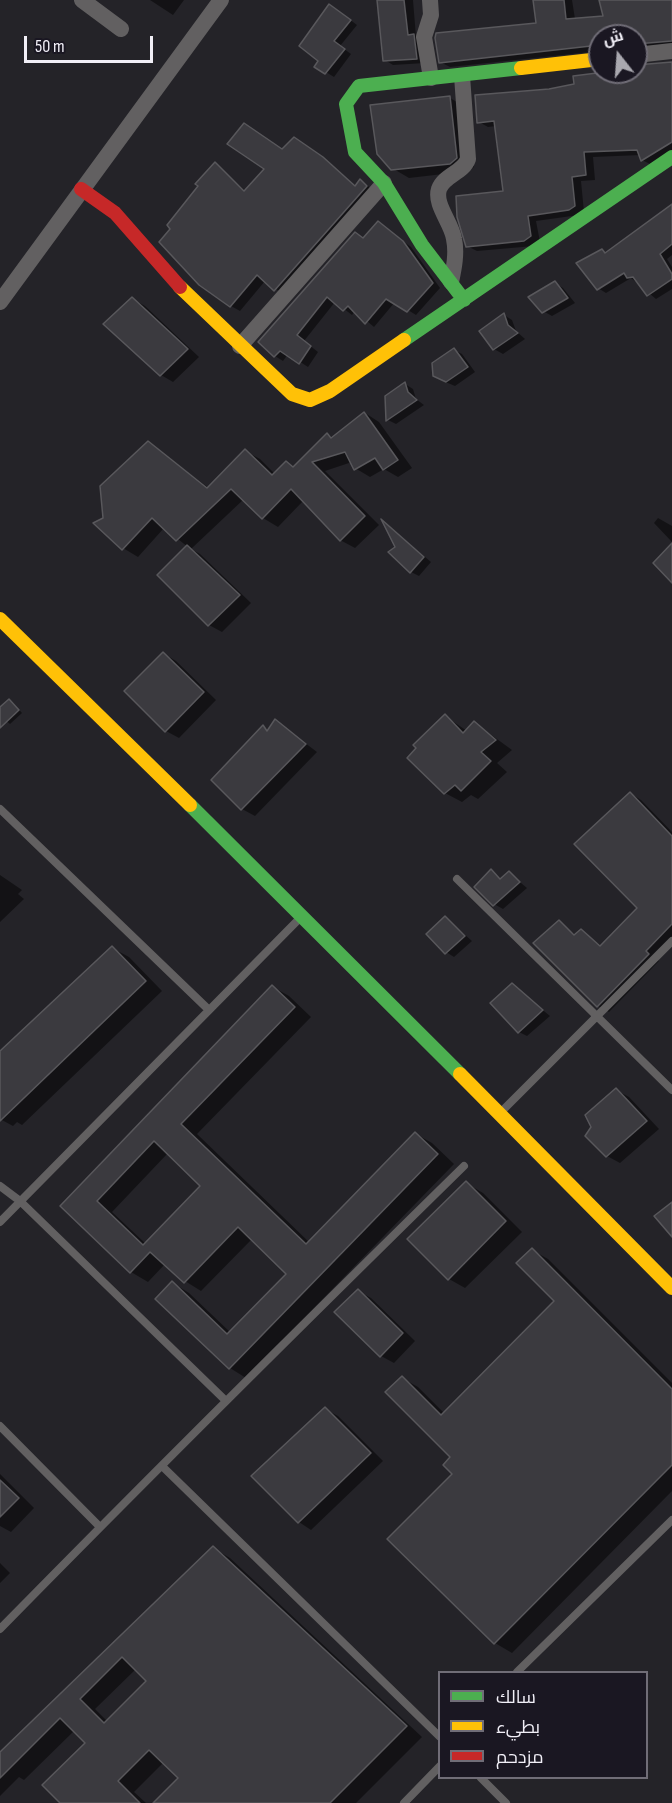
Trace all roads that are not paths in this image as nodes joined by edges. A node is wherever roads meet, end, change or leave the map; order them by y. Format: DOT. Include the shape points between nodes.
graph roads {
  1 [pos="82,0"];
  2 [pos="221,0"];
  3 [pos="430,0"];
  4 [pos="121,29"];
  5 [pos="672,51"];
  6 [pos="648,54"];
  7 [pos="588,60"];
  8 [pos="462,76"];
  9 [pos="431,78"];
  10 [pos="672,157"];
  11 [pos="384,183"];
  12 [pos="81,189"];
  13 [pos="452,282"];
  14 [pos="464,300"];
  15 [pos="0,302"];
  16 [pos="240,346"];
  17 [pos="0,619"];
  18 [pos="0,809"];
  19 [pos="457,879"];
  20 [pos="303,915"];
  21 [pos="672,941"];
  22 [pos="209,1010"];
  23 [pos="597,1016"];
  24 [pos="672,1090"];
  25 [pos="499,1113"];
  26 [pos="464,1166"];
  27 [pos="0,1186"];
  28 [pos="20,1201"];
  29 [pos="0,1222"];
  30 [pos="672,1288"];
  31 [pos="226,1401"];
  32 [pos="0,1426"];
  33 [pos="163,1467"];
  34 [pos="672,1520"];
  35 [pos="100,1527"];
  36 [pos="0,1629"];
  37 [pos="518,1671"];
  38 [pos="438,1735"];
  39 [pos="438,1768"];
  40 [pos="483,1779"];
  41 [pos="404,1803"];
  42 [pos="506,1803"];
  1 -- 4 [label="street"];
  2 -- 12 [label="street"];
  3 -- 9 [label="street" via="431,15 424,37"];
  5 -- 6 [label="street"];
  7 -- 8 [label="street"];
  8 -- 9 [label="street"];
  8 -- 13 [label="street" via="468,159 465,167 438,191 454,237"];
  9 -- 11 [label="street" via="359,86 346,104 355,152"];
  10 -- 14 [label="street"];
  11 -- 13 [label="street" via="422,245"];
  11 -- 16 [label="street"];
  12 -- 15 [label="street"];
  12 -- 16 [label="street" via="115,213 168,274"];
  13 -- 14 [label="street"];
  14 -- 16 [label="street" via="330,391 310,400 292,394"];
  17 -- 20 [label="street"];
  18 -- 22 [label="lane"];
  19 -- 23 [label="lane"];
  20 -- 22 [label="lane"];
  20 -- 25 [label="street"];
  21 -- 23 [label="lane"];
  22 -- 28 [label="lane"];
  23 -- 24 [label="lane"];
  23 -- 25 [label="lane"];
  25 -- 30 [label="street"];
  26 -- 31 [label="lane"];
  27 -- 28 [label="lane"];
  28 -- 29 [label="lane"];
  28 -- 31 [label="lane"];
  31 -- 33 [label="lane"];
  32 -- 35 [label="lane"];
  33 -- 35 [label="lane"];
  33 -- 38 [label="lane"];
  34 -- 37 [label="lane"];
  35 -- 36 [label="lane"];
  39 -- 41 [label="lane"];
  40 -- 42 [label="lane"];
}
